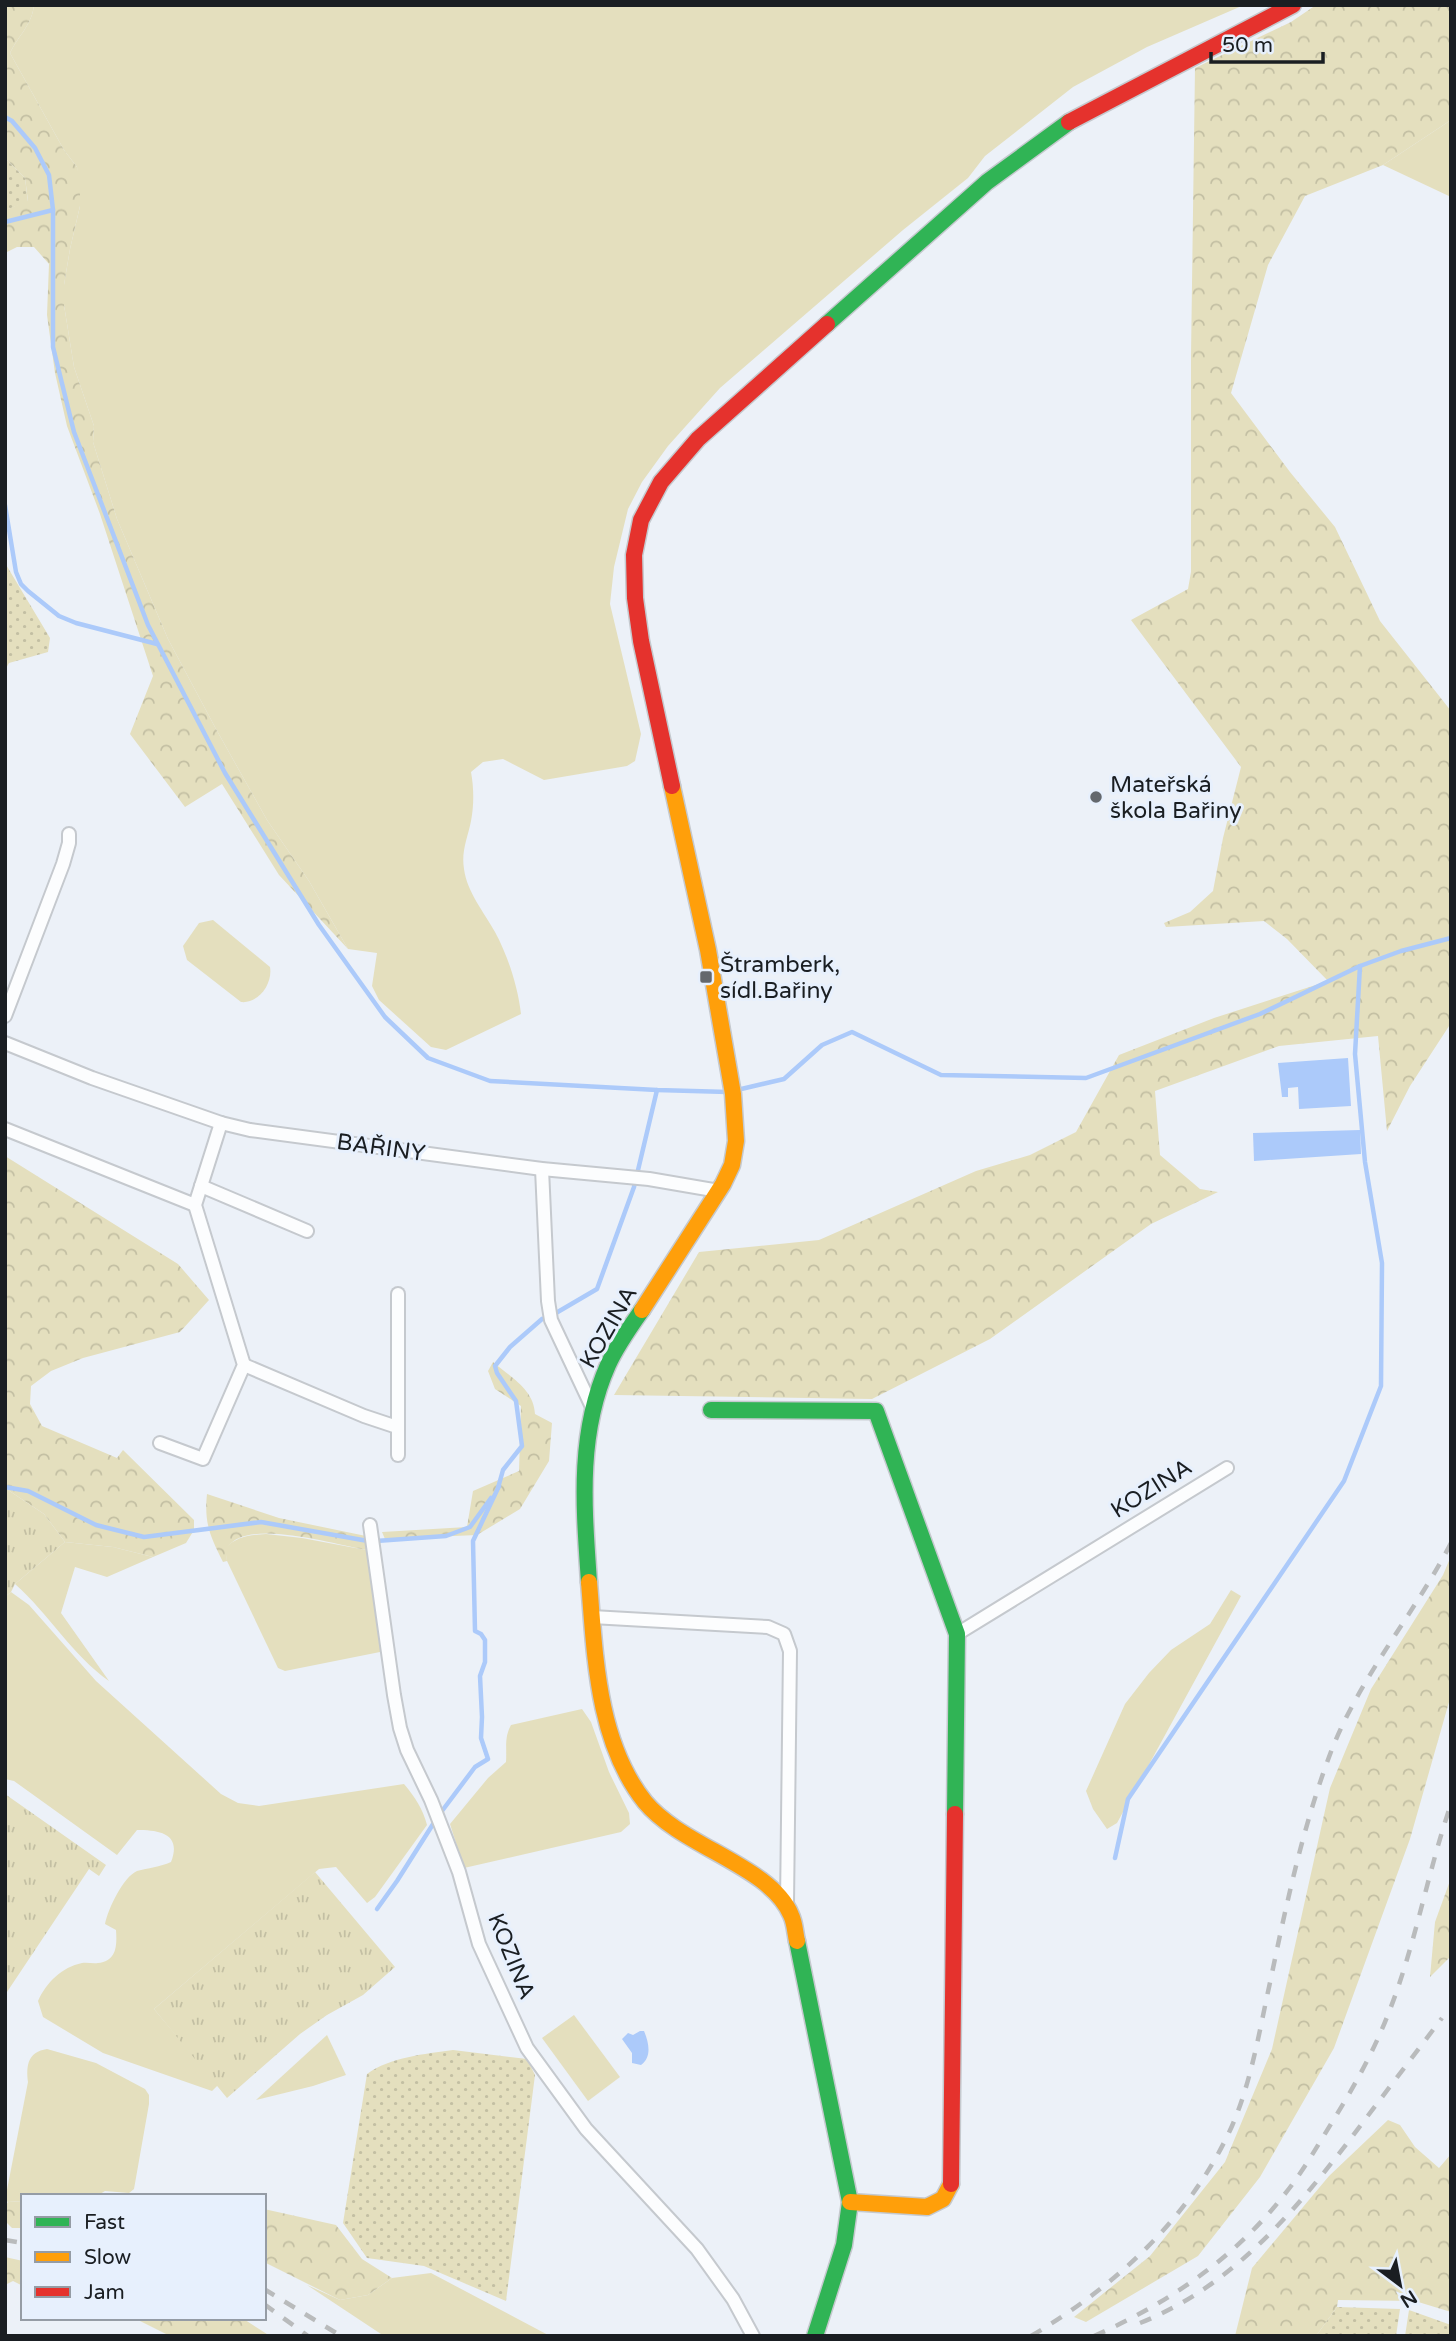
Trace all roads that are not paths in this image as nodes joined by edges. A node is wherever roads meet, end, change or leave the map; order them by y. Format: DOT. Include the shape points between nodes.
graph roads {
  1 [pos="1293,5"];
  2 [pos="69,834"];
  3 [pos="5,1016"];
  4 [pos="5,1043"];
  5 [pos="220,1123"];
  6 [pos="5,1129"];
  7 [pos="541,1169"];
  8 [pos="201,1186"];
  9 [pos="719,1191"];
  10 [pos="195,1205"];
  11 [pos="307,1231"];
  12 [pos="398,1294"];
  13 [pos="244,1365"];
  14 [pos="593,1409"];
  15 [pos="711,1409"];
  16 [pos="397,1427"];
  17 [pos="160,1443"];
  18 [pos="398,1455"];
  19 [pos="1227,1468"];
  20 [pos="370,1525"];
  21 [pos="592,1617"];
  22 [pos="957,1634"];
  23 [pos="787,1904"];
  24 [pos="850,2202"];
  25 [pos="753,2336"];
  26 [pos="815,2336"];
  1 -- 9 [label="main road, KOZINA" via="1063,125 986,182 698,439 668,473 642,516 635,543 633,596 711,958 733,1102 734,1154"];
  2 -- 3 [label="street" via="63,864"];
  4 -- 5 [label="street, BAŘINY"];
  5 -- 7 [label="street, BAŘINY"];
  5 -- 8 [label="street"];
  6 -- 10 [label="street"];
  7 -- 9 [label="street, BAŘINY"];
  7 -- 14 [label="street" via="551,1320"];
  8 -- 10 [label="street"];
  8 -- 11 [label="street"];
  9 -- 14 [label="main road, KOZINA" via="610,1360"];
  10 -- 13 [label="street"];
  12 -- 16 [label="street"];
  13 -- 16 [label="street"];
  13 -- 17 [label="street" via="203,1460"];
  14 -- 21 [label="main road, KOZINA" via="582,1480"];
  15 -- 22 [label="main road" via="876,1411"];
  16 -- 18 [label="street"];
  19 -- 22 [label="street, KOZINA"];
  20 -- 25 [label="street, KOZINA" via="400,1728 459,1872 479,1944 527,2048 586,2129 697,2249"];
  21 -- 23 [label="main road, KOZINA" via="609,1725 622,1763 641,1795 673,1828 758,1879"];
  21 -- 23 [label="street" via="768,1627 784,1634 790,1651"];
  22 -- 24 [label="main road" via="951,2183 939,2204 927,2207"];
  23 -- 24 [label="main road"];
  24 -- 26 [label="main road" via="844,2245"];
}
